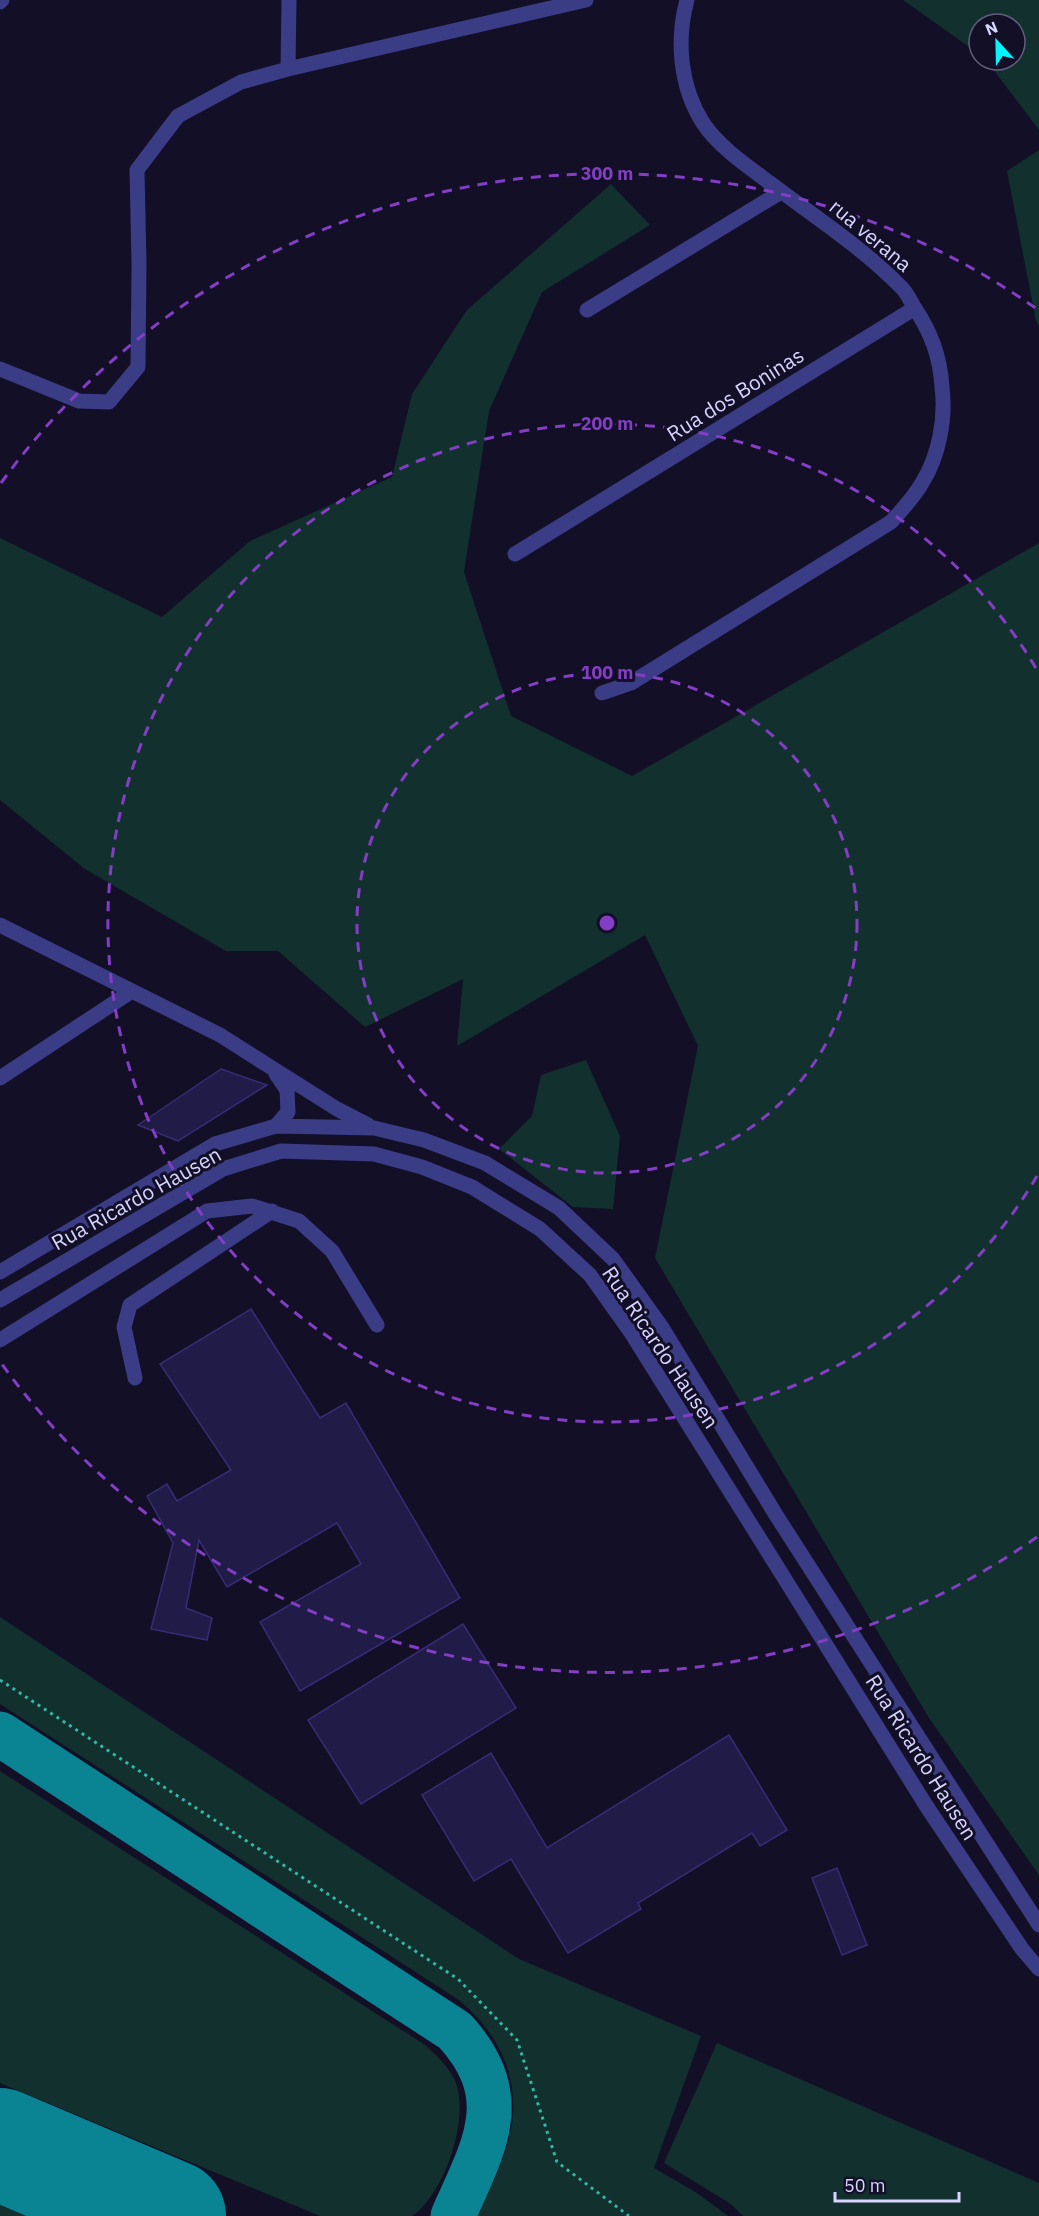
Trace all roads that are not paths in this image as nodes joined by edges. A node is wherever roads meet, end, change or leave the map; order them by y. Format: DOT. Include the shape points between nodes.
graph roads {
  1 [pos="289,0"];
  2 [pos="586,0"];
  3 [pos="687,0"];
  4 [pos="288,69"];
  5 [pos="781,192"];
  6 [pos="915,308"];
  7 [pos="587,310"];
  8 [pos="0,369"];
  9 [pos="515,554"];
  10 [pos="602,693"];
  11 [pos="0,924"];
  12 [pos="132,991"];
  13 [pos="272,1069"];
  14 [pos="0,1078"];
  15 [pos="276,1126"];
  16 [pos="374,1128"];
  17 [pos="272,1211"];
  18 [pos="0,1272"];
  19 [pos="0,1300"];
  20 [pos="377,1325"];
  21 [pos="0,1340"];
  22 [pos="135,1378"];
  23 [pos="1039,1925"];
  24 [pos="1039,1969"];
  1 -- 4 [label="street"];
  2 -- 4 [label="street"];
  3 -- 5 [label="street, rua verana" via="682,63 695,108 713,136"];
  4 -- 8 [label="street" via="241,82 178,116 137,170 138,367 109,402 79,401"];
  5 -- 6 [label="street, rua verana" via="870,260 903,289"];
  5 -- 7 [label="street"];
  6 -- 9 [label="street, Rua dos Boninas"];
  6 -- 10 [label="street, rua verana" via="934,342 944,399 933,459 923,483 906,504 873,535 631,683"];
  11 -- 12 [label="street"];
  12 -- 13 [label="street" via="220,1035"];
  12 -- 14 [label="street"];
  13 -- 15 [label="street" via="287,1090 288,1112"];
  13 -- 16 [label="street"];
  15 -- 16 [label="street, Rua Ricardo Hausen"];
  15 -- 18 [label="street, Rua Ricardo Hausen" via="214,1144"];
  16 -- 23 [label="street, Rua Ricardo Hausen" via="424,1140 485,1163 559,1208 613,1259 661,1326 776,1515"];
  17 -- 20 [label="street" via="299,1221 332,1251"];
  17 -- 21 [label="street" via="252,1206 207,1211"];
  17 -- 22 [label="street" via="130,1305 124,1327"];
  19 -- 24 [label="street, Rua Ricardo Hausen" via="223,1169 281,1151 374,1154 422,1167 472,1187 540,1229 590,1275 632,1334 927,1807"];
}
